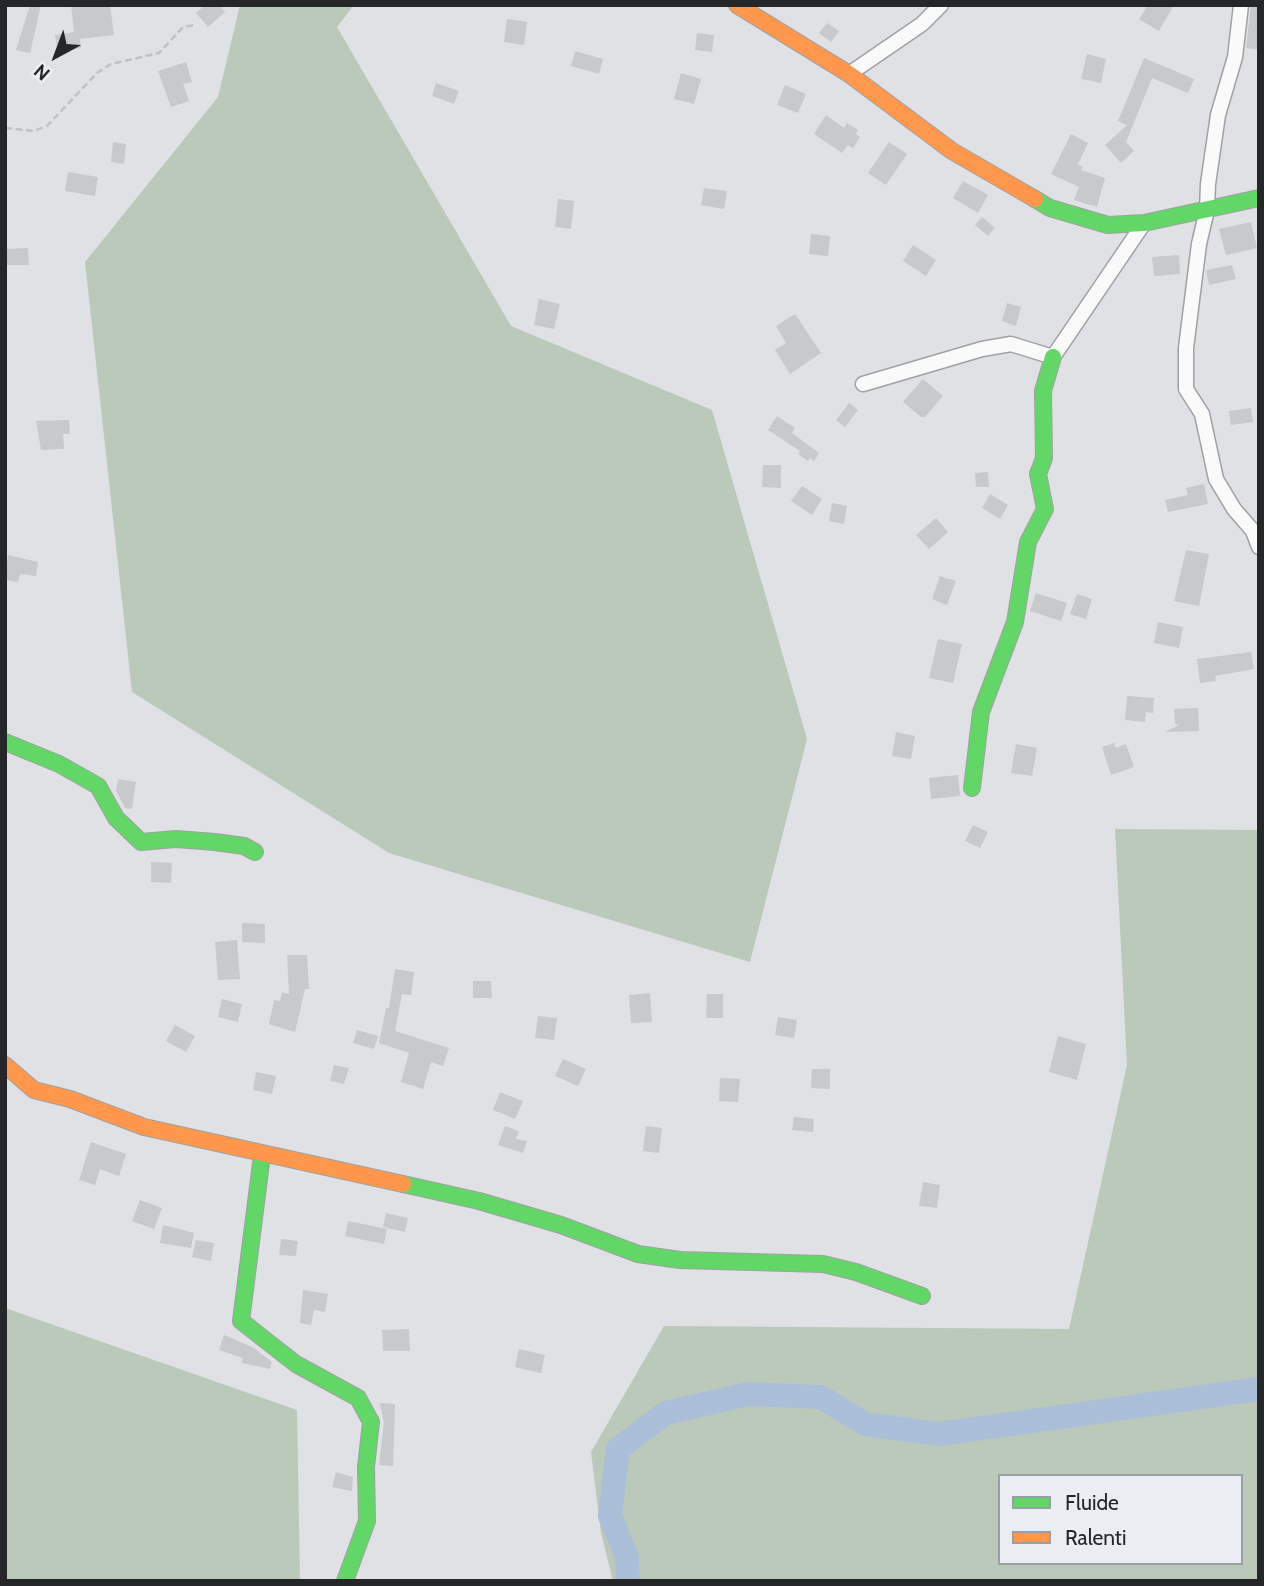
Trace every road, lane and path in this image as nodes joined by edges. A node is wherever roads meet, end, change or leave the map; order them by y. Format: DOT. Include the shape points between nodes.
graph roads {
  1 [pos="737,5"];
  2 [pos="941,5"];
  3 [pos="1241,5"];
  4 [pos="195,25"];
  5 [pos="849,74"];
  6 [pos="5,128"];
  7 [pos="1257,202"];
  8 [pos="1207,210"];
  9 [pos="1144,223"];
  10 [pos="1053,357"];
  11 [pos="863,384"];
  12 [pos="1259,547"];
  13 [pos="5,742"];
  14 [pos="972,788"];
  15 [pos="255,852"];
  16 [pos="5,1065"];
  17 [pos="262,1155"];
  18 [pos="922,1296"];
  19 [pos="345,1581"];
  1 -- 5 [label="street"];
  2 -- 5 [label="street" via="922,24"];
  3 -- 8 [label="street" via="1235,57 1218,115"];
  4 -- 6 [label="path" via="183,27 159,53 111,64 97,73 47,126 34,131"];
  5 -- 9 [label="street" via="952,151 1050,208 1108,225"];
  7 -- 8 [label="street"];
  8 -- 9 [label="street"];
  8 -- 12 [label="street" via="1192,290 1186,390 1202,414 1216,479 1254,531"];
  9 -- 10 [label="street"];
  10 -- 11 [label="street" via="1011,344"];
  10 -- 14 [label="street" via="1043,391 1044,458 1038,474 1045,509 1028,542 1015,622 981,712"];
  13 -- 15 [label="street" via="98,786 116,818 141,842 215,842"];
  16 -- 17 [label="street" via="34,1090 144,1127"];
  17 -- 18 [label="street" via="324,1164 457,1195 657,1258 823,1265"];
  17 -- 19 [label="street" via="241,1321 296,1364 358,1398 371,1422 367,1521"];
}
